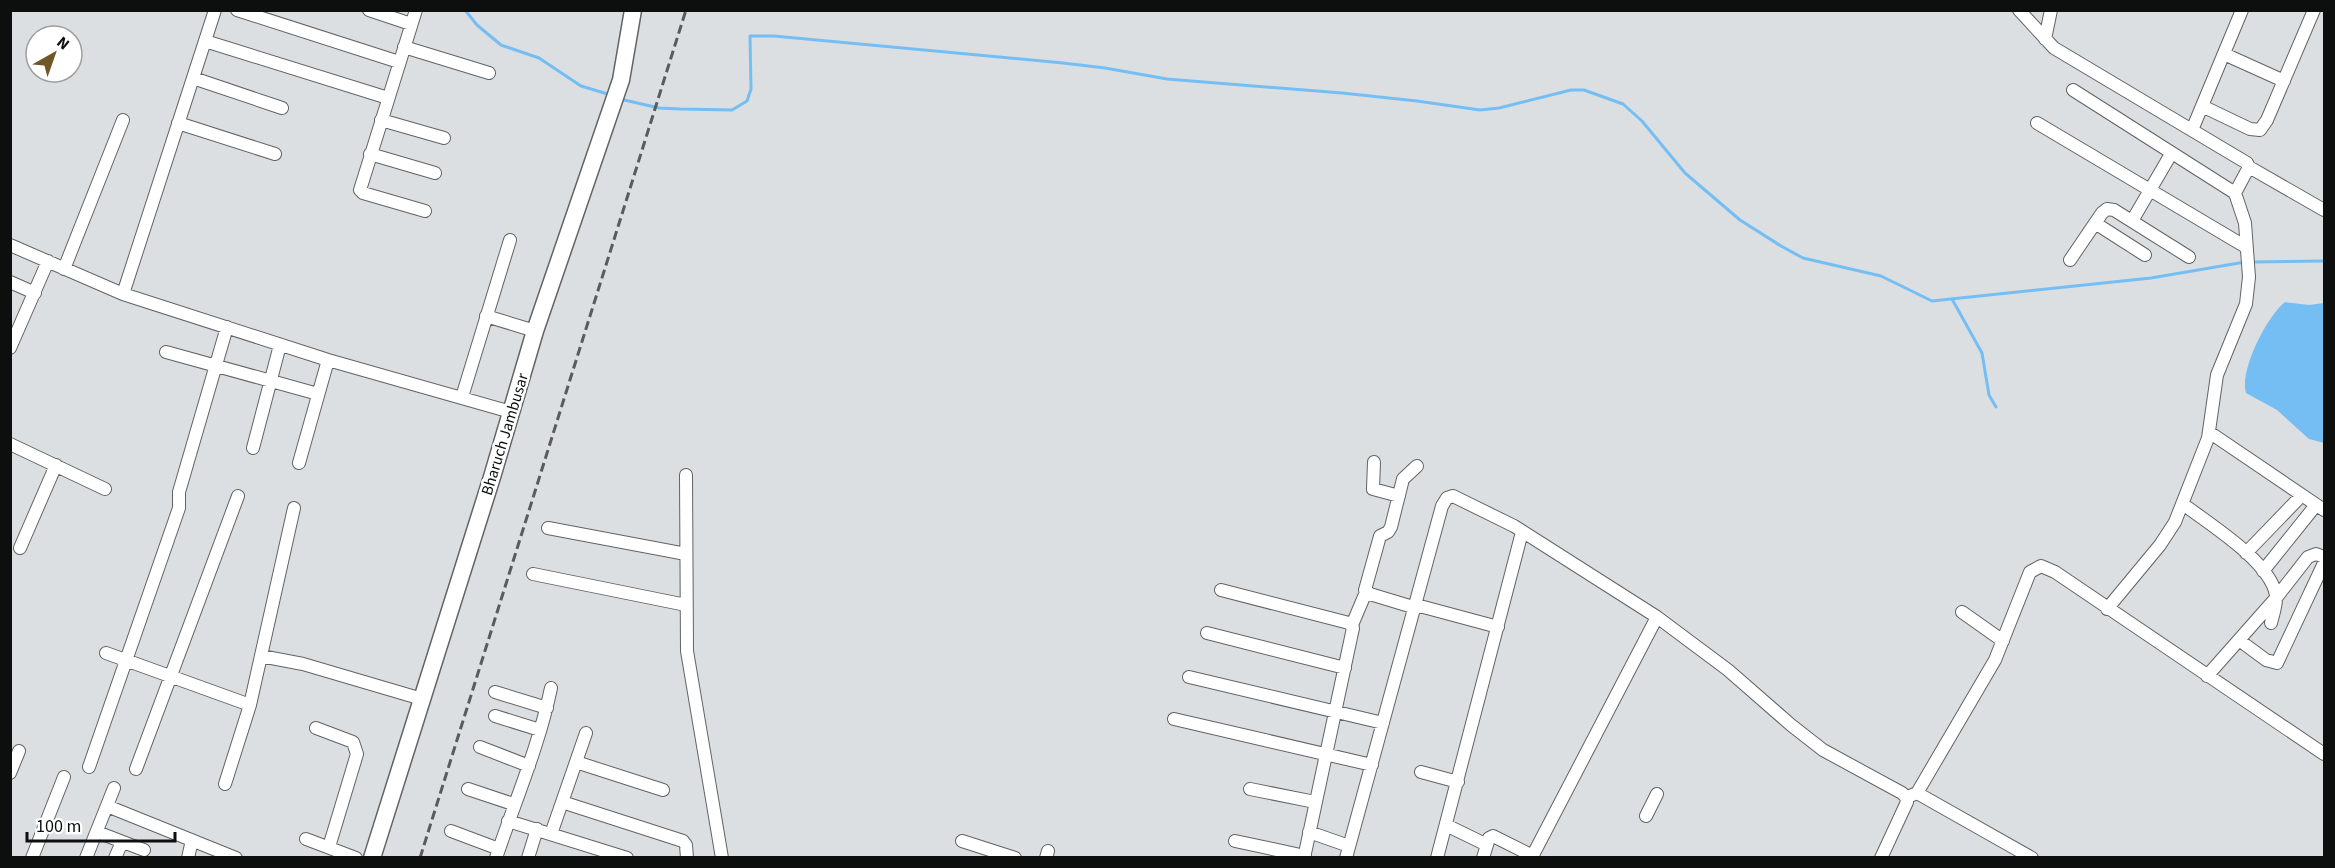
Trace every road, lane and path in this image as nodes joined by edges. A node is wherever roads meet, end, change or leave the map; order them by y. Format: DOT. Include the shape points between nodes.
graph roads {
  1 [pos="215,10"];
  2 [pos="237,10"];
  3 [pos="416,10"];
  4 [pos="633,10"];
  5 [pos="2019,10"];
  6 [pos="2051,10"];
  7 [pos="2242,10"];
  8 [pos="2314,10"];
  9 [pos="371,11"];
  10 [pos="394,14"];
  11 [pos="411,24"];
  12 [pos="2045,39"];
  13 [pos="205,41"];
  14 [pos="404,47"];
  15 [pos="2224,54"];
  16 [pos="399,62"];
  17 [pos="489,73"];
  18 [pos="193,78"];
  19 [pos="2284,81"];
  20 [pos="2073,90"];
  21 [pos="388,98"];
  22 [pos="2202,106"];
  23 [pos="282,108"];
  24 [pos="123,120"];
  25 [pos="381,120"];
  26 [pos="178,123"];
  27 [pos="2037,123"];
  28 [pos="2192,130"];
  29 [pos="444,138"];
  30 [pos="275,154"];
  31 [pos="370,154"];
  32 [pos="2171,154"];
  33 [pos="2249,167"];
  34 [pos="435,173"];
  35 [pos="2150,190"];
  36 [pos="2235,193"];
  37 [pos="2325,210"];
  38 [pos="425,211"];
  39 [pos="2132,221"];
  40 [pos="2095,223"];
  41 [pos="510,240"];
  42 [pos="10,245"];
  43 [pos="2246,248"];
  44 [pos="2145,255"];
  45 [pos="2189,257"];
  46 [pos="2070,260"];
  47 [pos="48,261"];
  48 [pos="64,269"];
  49 [pos="10,282"];
  50 [pos="35,292"];
  51 [pos="123,294"];
  52 [pos="486,316"];
  53 [pos="227,327"];
  54 [pos="14,330"];
  55 [pos="535,331"];
  56 [pos="280,345"];
  57 [pos="10,348"];
  58 [pos="166,352"];
  59 [pos="328,360"];
  60 [pos="217,366"];
  61 [pos="270,381"];
  62 [pos="318,394"];
  63 [pos="462,397"];
  64 [pos="511,412"];
  65 [pos="2209,432"];
  66 [pos="10,444"];
  67 [pos="253,448"];
  68 [pos="1374,462"];
  69 [pos="299,463"];
  70 [pos="56,465"];
  71 [pos="1417,466"];
  72 [pos="686,475"];
  73 [pos="105,489"];
  74 [pos="2302,495"];
  75 [pos="238,496"];
  76 [pos="1399,496"];
  77 [pos="2183,504"];
  78 [pos="2320,507"];
  79 [pos="294,508"];
  80 [pos="548,528"];
  81 [pos="1522,532"];
  82 [pos="20,549"];
  83 [pos="2246,553"];
  84 [pos="686,554"];
  85 [pos="2325,557"];
  86 [pos="2325,563"];
  87 [pos="2263,571"];
  88 [pos="533,574"];
  89 [pos="1221,590"];
  90 [pos="1366,592"];
  91 [pos="2276,598"];
  92 [pos="686,605"];
  93 [pos="1416,607"];
  94 [pos="2107,609"];
  95 [pos="1962,612"];
  96 [pos="1657,617"];
  97 [pos="2271,623"];
  98 [pos="1352,625"];
  99 [pos="1498,627"];
  100 [pos="1207,633"];
  101 [pos="2239,640"];
  102 [pos="2003,641"];
  103 [pos="106,653"];
  104 [pos="261,656"];
  105 [pos="126,660"];
  106 [pos="1345,668"];
  107 [pos="172,676"];
  108 [pos="2207,676"];
  109 [pos="1189,677"];
  110 [pos="551,688"];
  111 [pos="495,692"];
  112 [pos="422,699"];
  113 [pos="250,705"];
  114 [pos="547,708"];
  115 [pos="1335,713"];
  116 [pos="495,716"];
  117 [pos="1174,719"];
  118 [pos="1383,723"];
  119 [pos="316,728"];
  120 [pos="540,730"];
  121 [pos="586,733"];
  122 [pos="480,747"];
  123 [pos="19,751"];
  124 [pos="1326,754"];
  125 [pos="2325,754"];
  126 [pos="576,762"];
  127 [pos="1372,765"];
  128 [pos="529,766"];
  129 [pos="89,767"];
  130 [pos="136,769"];
  131 [pos="1421,772"];
  132 [pos="10,773"];
  133 [pos="64,777"];
  134 [pos="1458,782"];
  135 [pos="225,784"];
  136 [pos="114,788"];
  137 [pos="468,789"];
  138 [pos="1250,789"];
  139 [pos="663,790"];
  140 [pos="1657,794"];
  141 [pos="1912,795"];
  142 [pos="562,802"];
  143 [pos="1316,802"];
  144 [pos="513,804"];
  145 [pos="107,806"];
  146 [pos="1647,816"];
  147 [pos="508,821"];
  148 [pos="1446,825"];
  149 [pos="537,830"];
  150 [pos="451,831"];
  151 [pos="97,832"];
  152 [pos="1309,832"];
  153 [pos="551,834"];
  154 [pos="306,838"];
  155 [pos="192,840"];
  156 [pos="962,841"];
  157 [pos="1235,841"];
  158 [pos="122,842"];
  159 [pos="586,844"];
  160 [pos="329,848"];
  161 [pos="144,850"];
  162 [pos="1485,851"];
  163 [pos="1348,852"];
  164 [pos="497,853"];
  165 [pos="1304,857"];
  166 [pos="32,858"];
  167 [pos="87,858"];
  168 [pos="115,858"];
  169 [pos="188,858"];
  170 [pos="236,858"];
  171 [pos="356,858"];
  172 [pos="372,858"];
  173 [pos="528,858"];
  174 [pos="582,858"];
  175 [pos="627,858"];
  176 [pos="687,858"];
  177 [pos="722,858"];
  178 [pos="1015,858"];
  179 [pos="1437,858"];
  180 [pos="1881,858"];
  181 [pos="2032,858"];
  1 -- 13 [label="street"];
  2 -- 16 [label="street"];
  3 -- 11 [label="street"];
  4 -- 55 [label="highway, Bharuch Jambusar" via="621,80"];
  5 -- 12 [label="street"];
  6 -- 12 [label="street"];
  7 -- 15 [label="street"];
  8 -- 19 [label="street"];
  9 -- 10 [label="street"];
  10 -- 11 [label="street"];
  11 -- 14 [label="street"];
  12 -- 28 [label="street"];
  13 -- 18 [label="street"];
  13 -- 21 [label="street"];
  14 -- 16 [label="street"];
  14 -- 17 [label="street"];
  15 -- 19 [label="street"];
  15 -- 22 [label="street"];
  16 -- 21 [label="street"];
  18 -- 23 [label="street"];
  18 -- 26 [label="street"];
  19 -- 22 [label="street" via="2263,127 2257,131"];
  20 -- 32 [label="street"];
  21 -- 25 [label="street"];
  22 -- 28 [label="street"];
  24 -- 48 [label="street"];
  25 -- 29 [label="street"];
  25 -- 31 [label="street"];
  26 -- 30 [label="street"];
  26 -- 51 [label="street"];
  27 -- 35 [label="street"];
  28 -- 33 [label="street"];
  31 -- 34 [label="street"];
  31 -- 38 [label="street" via="361,186 363,193"];
  32 -- 35 [label="street"];
  32 -- 36 [label="street"];
  33 -- 36 [label="street"];
  33 -- 37 [label="street"];
  35 -- 39 [label="street"];
  35 -- 43 [label="street"];
  36 -- 43 [label="street" via="2245,223"];
  39 -- 40 [label="street" via="2107,209"];
  39 -- 45 [label="street"];
  40 -- 44 [label="street"];
  40 -- 46 [label="street"];
  41 -- 52 [label="street"];
  42 -- 47 [label="street"];
  43 -- 65 [label="street" via="2249,277 2243,313 2217,375"];
  47 -- 48 [label="street"];
  47 -- 50 [label="street"];
  48 -- 51 [label="street"];
  49 -- 50 [label="street"];
  50 -- 54 [label="street"];
  51 -- 53 [label="street"];
  52 -- 55 [label="street"];
  52 -- 63 [label="street"];
  53 -- 56 [label="street"];
  53 -- 60 [label="street"];
  54 -- 57 [label="street"];
  55 -- 64 [label="highway, Bharuch Jambusar"];
  56 -- 59 [label="street"];
  56 -- 61 [label="street"];
  58 -- 60 [label="street"];
  59 -- 62 [label="street"];
  59 -- 63 [label="street"];
  60 -- 61 [label="street"];
  60 -- 105 [label="street" via="179,492 179,508"];
  61 -- 62 [label="street"];
  61 -- 67 [label="street"];
  62 -- 69 [label="street"];
  63 -- 64 [label="street"];
  64 -- 112 [label="highway, Bharuch Jambusar"];
  65 -- 74 [label="street"];
  65 -- 77 [label="street"];
  66 -- 70 [label="street"];
  68 -- 76 [label="street" via="1373,489"];
  70 -- 73 [label="street"];
  70 -- 82 [label="street"];
  71 -- 76 [label="street" via="1403,479"];
  72 -- 84 [label="street"];
  74 -- 78 [label="street"];
  74 -- 83 [label="street"];
  75 -- 107 [label="street"];
  76 -- 90 [label="street" via="1391,527 1380,536"];
  77 -- 83 [label="street"];
  77 -- 94 [label="street" via="2160,544"];
  78 -- 87 [label="street"];
  79 -- 104 [label="street"];
  80 -- 84 [label="street"];
  81 -- 93 [label="street" via="1459,498 1448,498 1442,506"];
  81 -- 96 [label="street"];
  81 -- 99 [label="street"];
  83 -- 87 [label="street"];
  84 -- 92 [label="street"];
  85 -- 91 [label="street" via="2308,557"];
  86 -- 101 [label="street" via="2277,663 2266,660"];
  87 -- 91 [label="street"];
  88 -- 92 [label="street"];
  89 -- 98 [label="street"];
  90 -- 93 [label="street"];
  90 -- 98 [label="street"];
  91 -- 97 [label="street"];
  91 -- 101 [label="street"];
  92 -- 177 [label="street" via="687,651"];
  93 -- 99 [label="street"];
  93 -- 118 [label="street"];
  94 -- 102 [label="street" via="2047,567 2035,568"];
  94 -- 108 [label="street"];
  95 -- 102 [label="street"];
  96 -- 141 [label="street" via="1728,670 1823,750"];
  96 -- 162 [label="street" via="1534,853 1493,836"];
  98 -- 106 [label="street"];
  99 -- 134 [label="street"];
  100 -- 106 [label="street"];
  101 -- 108 [label="street"];
  102 -- 141 [label="street"];
  103 -- 105 [label="street"];
  104 -- 112 [label="street" via="303,664"];
  104 -- 113 [label="street"];
  105 -- 107 [label="street"];
  105 -- 129 [label="street"];
  106 -- 115 [label="street"];
  107 -- 113 [label="street"];
  107 -- 130 [label="street"];
  108 -- 125 [label="street"];
  109 -- 115 [label="street"];
  110 -- 114 [label="street"];
  111 -- 114 [label="street"];
  112 -- 172 [label="highway, Bharuch Jambusar"];
  113 -- 135 [label="street"];
  114 -- 120 [label="street"];
  115 -- 118 [label="street"];
  115 -- 124 [label="street"];
  116 -- 120 [label="street"];
  117 -- 124 [label="street"];
  118 -- 127 [label="street"];
  119 -- 160 [label="street" via="353,742 357,754"];
  120 -- 128 [label="street"];
  121 -- 126 [label="street"];
  122 -- 128 [label="street"];
  123 -- 132 [label="street"];
  124 -- 127 [label="street"];
  124 -- 143 [label="street"];
  126 -- 139 [label="street"];
  126 -- 142 [label="street"];
  127 -- 163 [label="street"];
  128 -- 144 [label="street"];
  131 -- 134 [label="street"];
  133 -- 166 [label="street"];
  134 -- 148 [label="street"];
  136 -- 145 [label="street"];
  137 -- 144 [label="street"];
  138 -- 143 [label="street"];
  140 -- 146 [label="street"];
  141 -- 180 [label="street"];
  141 -- 181 [label="street"];
  142 -- 153 [label="street"];
  142 -- 176 [label="street" via="683,841"];
  143 -- 152 [label="street"];
  144 -- 147 [label="street"];
  145 -- 151 [label="street"];
  145 -- 155 [label="street"];
  147 -- 149 [label="street"];
  147 -- 164 [label="street"];
  148 -- 162 [label="street"];
  148 -- 179 [label="street"];
  149 -- 153 [label="street"];
  149 -- 173 [label="street"];
  150 -- 164 [label="street"];
  151 -- 158 [label="street"];
  151 -- 167 [label="street"];
  152 -- 163 [label="street"];
  152 -- 165 [label="street"];
  153 -- 159 [label="street"];
  154 -- 160 [label="street"];
  155 -- 169 [label="street"];
  155 -- 170 [label="street"];
  156 -- 178 [label="street"];
  157 -- 165 [label="street"];
  158 -- 161 [label="street"];
  158 -- 168 [label="street"];
  159 -- 174 [label="street"];
  159 -- 175 [label="street"];
  160 -- 171 [label="street"];
}
